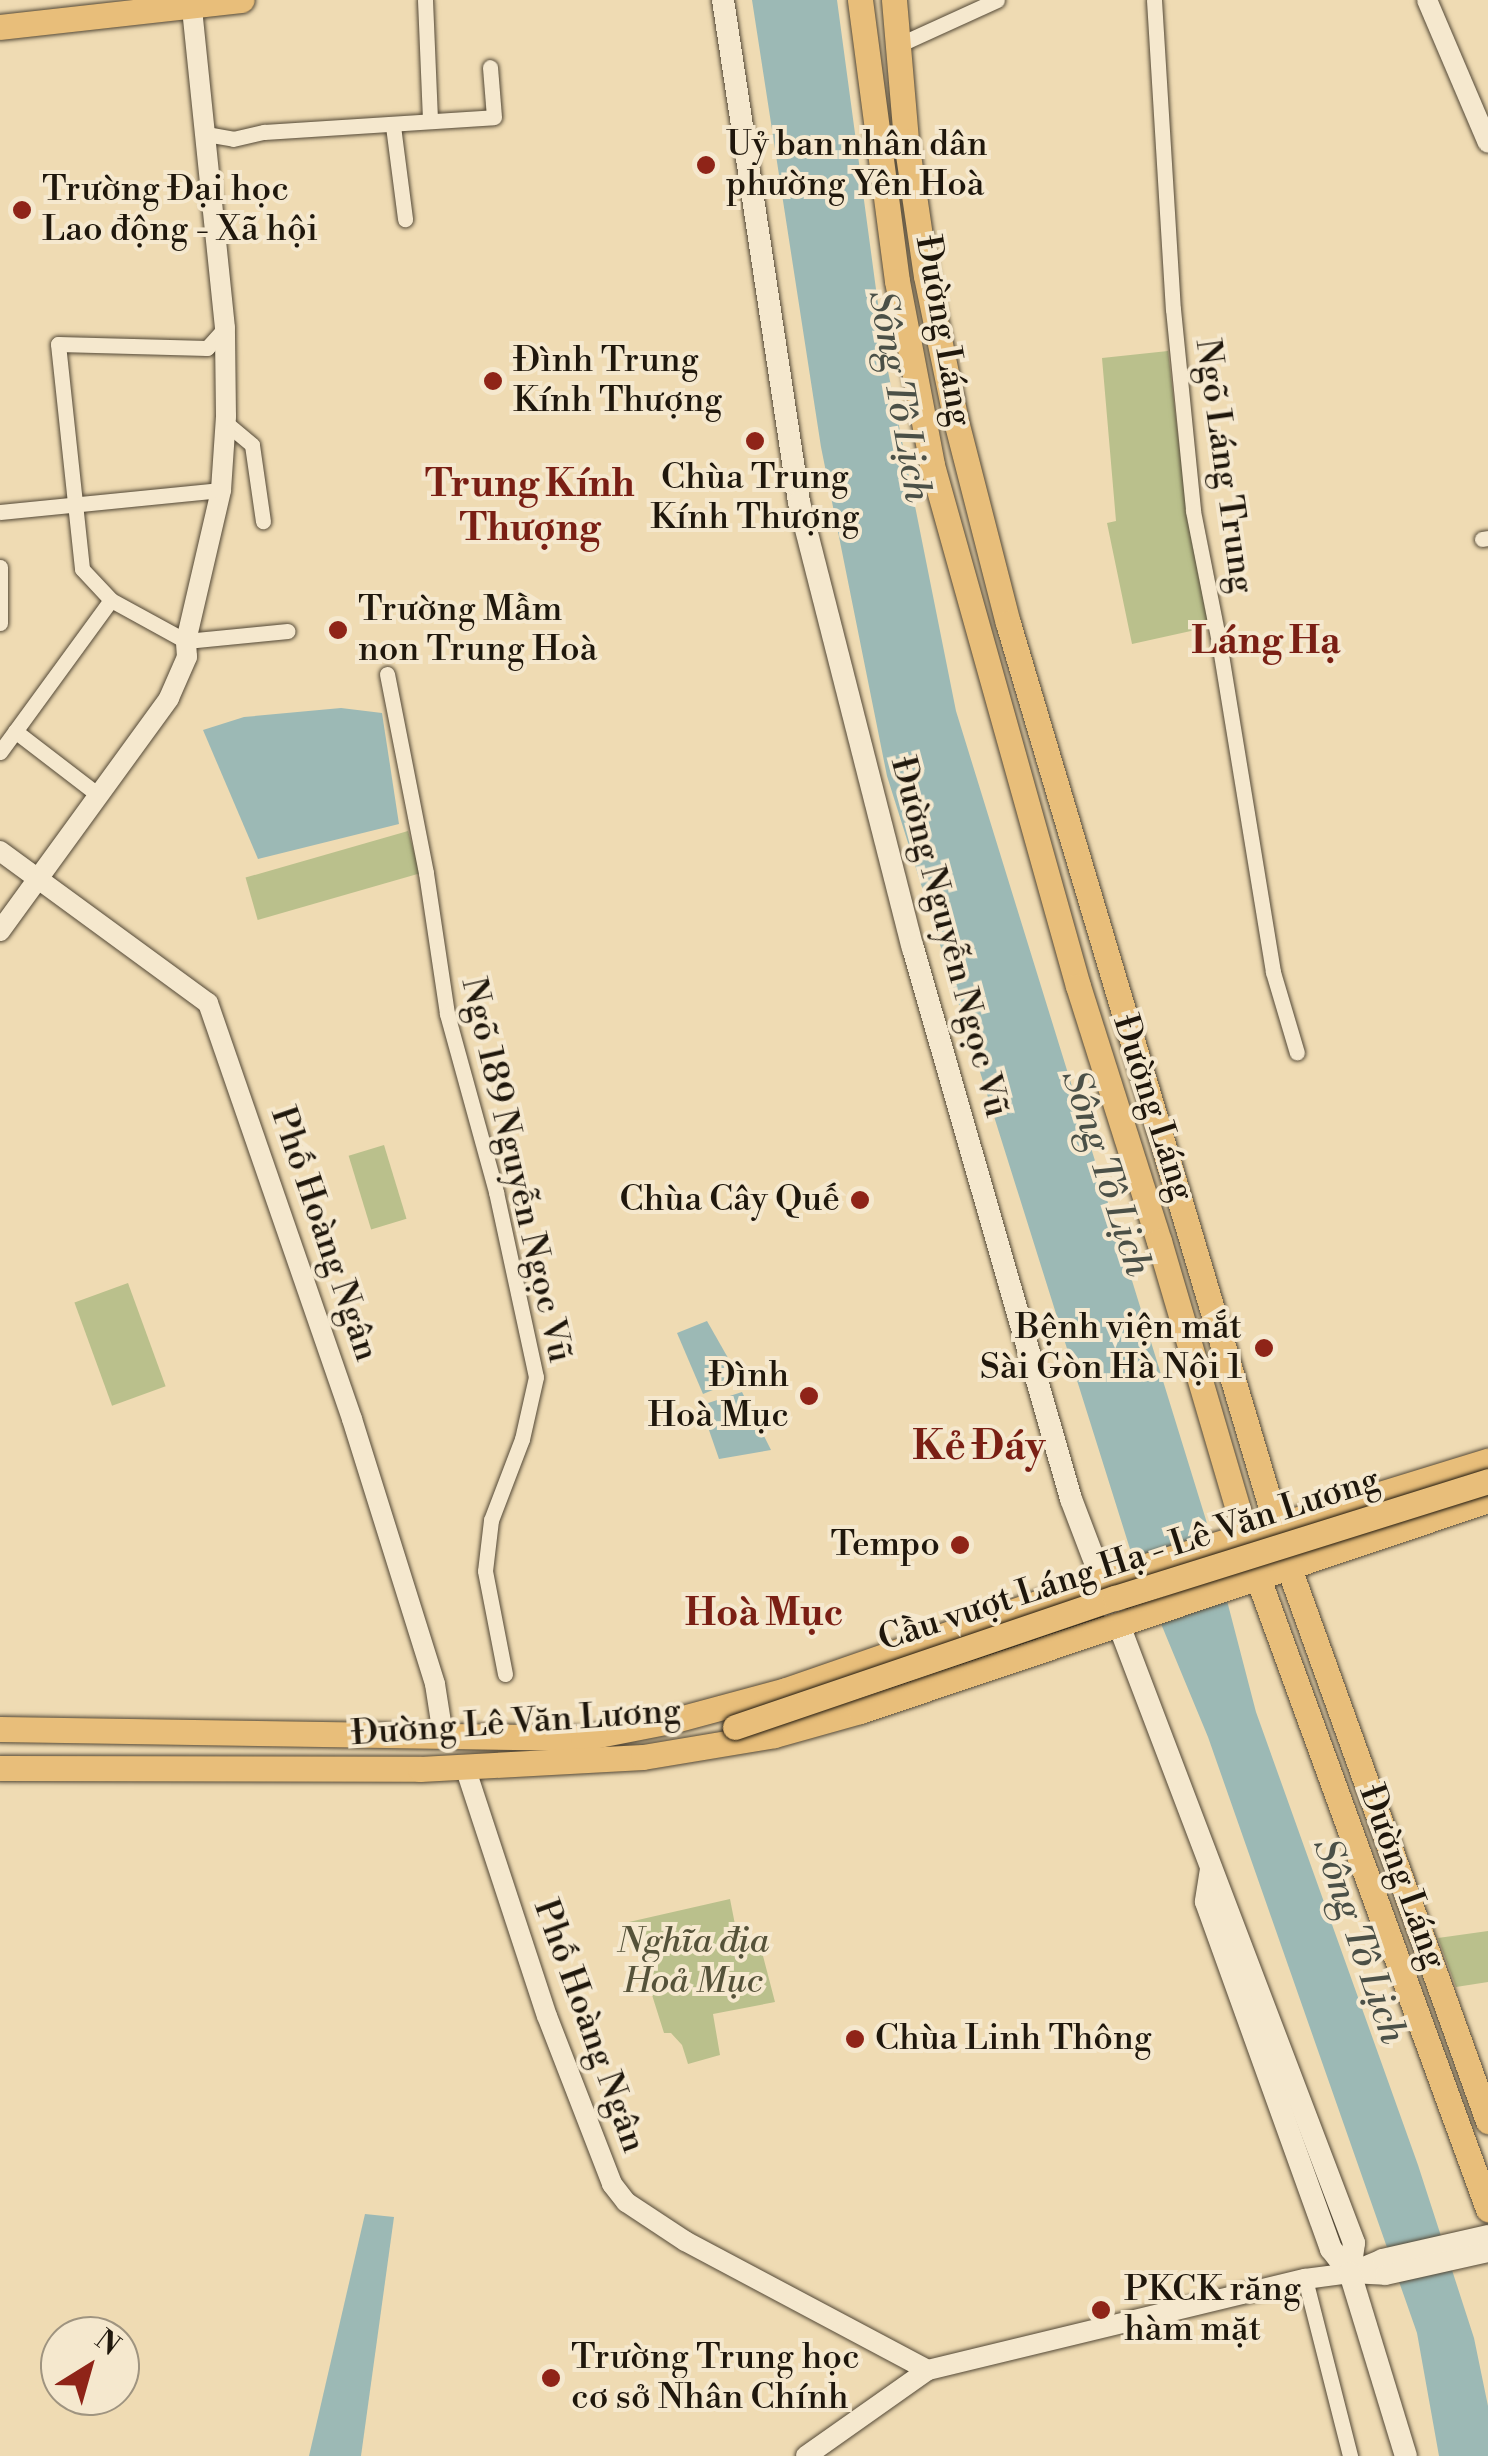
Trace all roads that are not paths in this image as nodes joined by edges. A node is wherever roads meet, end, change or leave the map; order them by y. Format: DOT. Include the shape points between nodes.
graph roads {
  1 [pos="242,0"];
  2 [pos="425,0"];
  3 [pos="723,0"];
  4 [pos="860,0"];
  5 [pos="894,0"];
  6 [pos="998,0"];
  7 [pos="1154,0"];
  8 [pos="1427,0"];
  9 [pos="192,8"];
  10 [pos="0,27"];
  11 [pos="896,46"];
  12 [pos="490,67"];
  13 [pos="430,121"];
  14 [pos="393,126"];
  15 [pos="206,134"];
  16 [pos="1488,144"];
  17 [pos="405,218"];
  18 [pos="226,328"];
  19 [pos="226,423"];
  20 [pos="221,490"];
  21 [pos="76,505"];
  22 [pos="0,512"];
  23 [pos="264,521"];
  24 [pos="0,567"];
  25 [pos="111,600"];
  26 [pos="0,624"];
  27 [pos="288,630"];
  28 [pos="186,640"];
  29 [pos="387,674"];
  30 [pos="15,731"];
  31 [pos="0,752"];
  32 [pos="97,794"];
  33 [pos="1061,806"];
  34 [pos="1030,816"];
  35 [pos="0,851"];
  36 [pos="36,878"];
  37 [pos="0,931"];
  38 [pos="1297,1053"];
  39 [pos="1488,1461"];
  40 [pos="1488,1481"];
  41 [pos="1381,1495"];
  42 [pos="1488,1500"];
  43 [pos="1276,1525"];
  44 [pos="1390,1531"];
  45 [pos="1245,1535"];
  46 [pos="1289,1568"];
  47 [pos="1112,1577"];
  48 [pos="1258,1578"];
  49 [pos="1011,1612"];
  50 [pos="1127,1620"];
  51 [pos="1025,1654"];
  52 [pos="505,1674"];
  53 [pos="675,1720"];
  54 [pos="735,1727"];
  55 [pos="0,1729"];
  56 [pos="443,1734"];
  57 [pos="683,1750"];
  58 [pos="465,1767"];
  59 [pos="0,1768"];
  60 [pos="1464,2058"];
  61 [pos="1436,2068"];
  62 [pos="1488,2121"];
  63 [pos="1488,2209"];
  64 [pos="1485,2244"];
  65 [pos="1350,2273"];
  66 [pos="1305,2279"];
  67 [pos="928,2370"];
  68 [pos="806,2456"];
  69 [pos="1350,2456"];
  70 [pos="1406,2456"];
  1 -- 9 [label="main road"];
  2 -- 13 [label="street"];
  3 -- 47 [label="main road, Đường Nguyễn Ngọc Vũ" via="799,502 960,1119 1071,1499"];
  4 -- 34 [label="main road, Đường Láng" via="896,282 926,435"];
  5 -- 11 [label="main road, Đường Láng"];
  6 -- 11 [label="street"];
  7 -- 38 [label="street, Ngõ Láng Trung" via="1192,511 1273,972"];
  8 -- 16 [label="street"];
  9 -- 10 [label="main road"];
  9 -- 15 [label="street"];
  11 -- 33 [label="main road, Đường Láng" via="937,339"];
  12 -- 13 [label="street" via="494,116"];
  13 -- 14 [label="street"];
  14 -- 15 [label="street" via="233,139"];
  14 -- 17 [label="street"];
  15 -- 18 [label="street"];
  18 -- 19 [label="street"];
  18 -- 21 [label="street" via="207,348 58,344"];
  19 -- 20 [label="street"];
  19 -- 23 [label="street" via="252,444"];
  20 -- 21 [label="street"];
  20 -- 28 [label="street"];
  21 -- 22 [label="street"];
  21 -- 25 [label="street" via="82,569"];
  24 -- 26 [label="street"];
  25 -- 28 [label="street"];
  25 -- 30 [label="street"];
  27 -- 28 [label="street"];
  28 -- 32 [label="street" via="187,656 169,698"];
  29 -- 52 [label="street, Ngõ 189 Nguyễn Ngọc Vũ" via="447,1014 496,1192 536,1378 522,1440 490,1520 486,1571"];
  30 -- 31 [label="street"];
  30 -- 32 [label="street"];
  32 -- 36 [label="street"];
  33 -- 34 [label="main road"];
  33 -- 43 [label="main road, Đường Láng"];
  34 -- 45 [label="main road, Đường Láng"];
  35 -- 36 [label="street, Phố Hoàng Ngân"];
  36 -- 37 [label="street"];
  36 -- 56 [label="street, Phố Hoàng Ngân" via="208,1003 352,1419 435,1684"];
  39 -- 41 [label="main road"];
  40 -- 54 [label="main road, Cầu vượt Láng Hạ - Lê Văn Lương, bridge"];
  41 -- 43 [label="main road"];
  41 -- 44 [label="main road"];
  42 -- 44 [label="main road"];
  43 -- 45 [label="main road"];
  43 -- 46 [label="main road, Đường Láng"];
  44 -- 46 [label="main road"];
  45 -- 47 [label="main road, Đường Lê Văn Lương"];
  45 -- 48 [label="main road, Đường Láng"];
  46 -- 48 [label="main road"];
  46 -- 60 [label="main road, Đường Láng"];
  47 -- 49 [label="main road, Đường Lê Văn Lương"];
  47 -- 50 [label="main road, Đường Nguyễn Ngọc Vũ"];
  48 -- 50 [label="main road, Đường Lê Văn Lương"];
  48 -- 61 [label="main road, Đường Láng"];
  49 -- 51 [label="main road"];
  49 -- 53 [label="main road, Đường Lê Văn Lương" via="786,1690"];
  50 -- 51 [label="main road, Đường Lê Văn Lương"];
  50 -- 65 [label="main road, Đường Nguyễn Ngọc Vũ" via="1212,1865 1206,1902 1331,2249"];
  51 -- 57 [label="main road, Đường Lê Văn Lương" via="851,1714"];
  53 -- 54 [label="main road, Cầu vượt Láng Hạ - Lê Văn Lương"];
  53 -- 56 [label="main road, Đường Lê Văn Lương" via="584,1738"];
  54 -- 57 [label="main road, Cầu vượt Láng Hạ - Lê Văn Lương"];
  55 -- 56 [label="main road, Đường Lê Văn Lương"];
  57 -- 58 [label="main road, Đường Lê Văn Lương"];
  58 -- 59 [label="main road, Đường Lê Văn Lương"];
  58 -- 67 [label="street, Phố Hoàng Ngân" via="547,2016 612,2184 626,2202 685,2241"];
  60 -- 61 [label="main road"];
  60 -- 62 [label="main road, Đường Láng"];
  61 -- 63 [label="main road, Đường Láng"];
  64 -- 65 [label="street"];
  65 -- 66 [label="street"];
  65 -- 70 [label="main road, Đường Nguyễn Ngọc Vũ"];
  66 -- 67 [label="street"];
  66 -- 69 [label="street"];
  67 -- 68 [label="street"];
}
